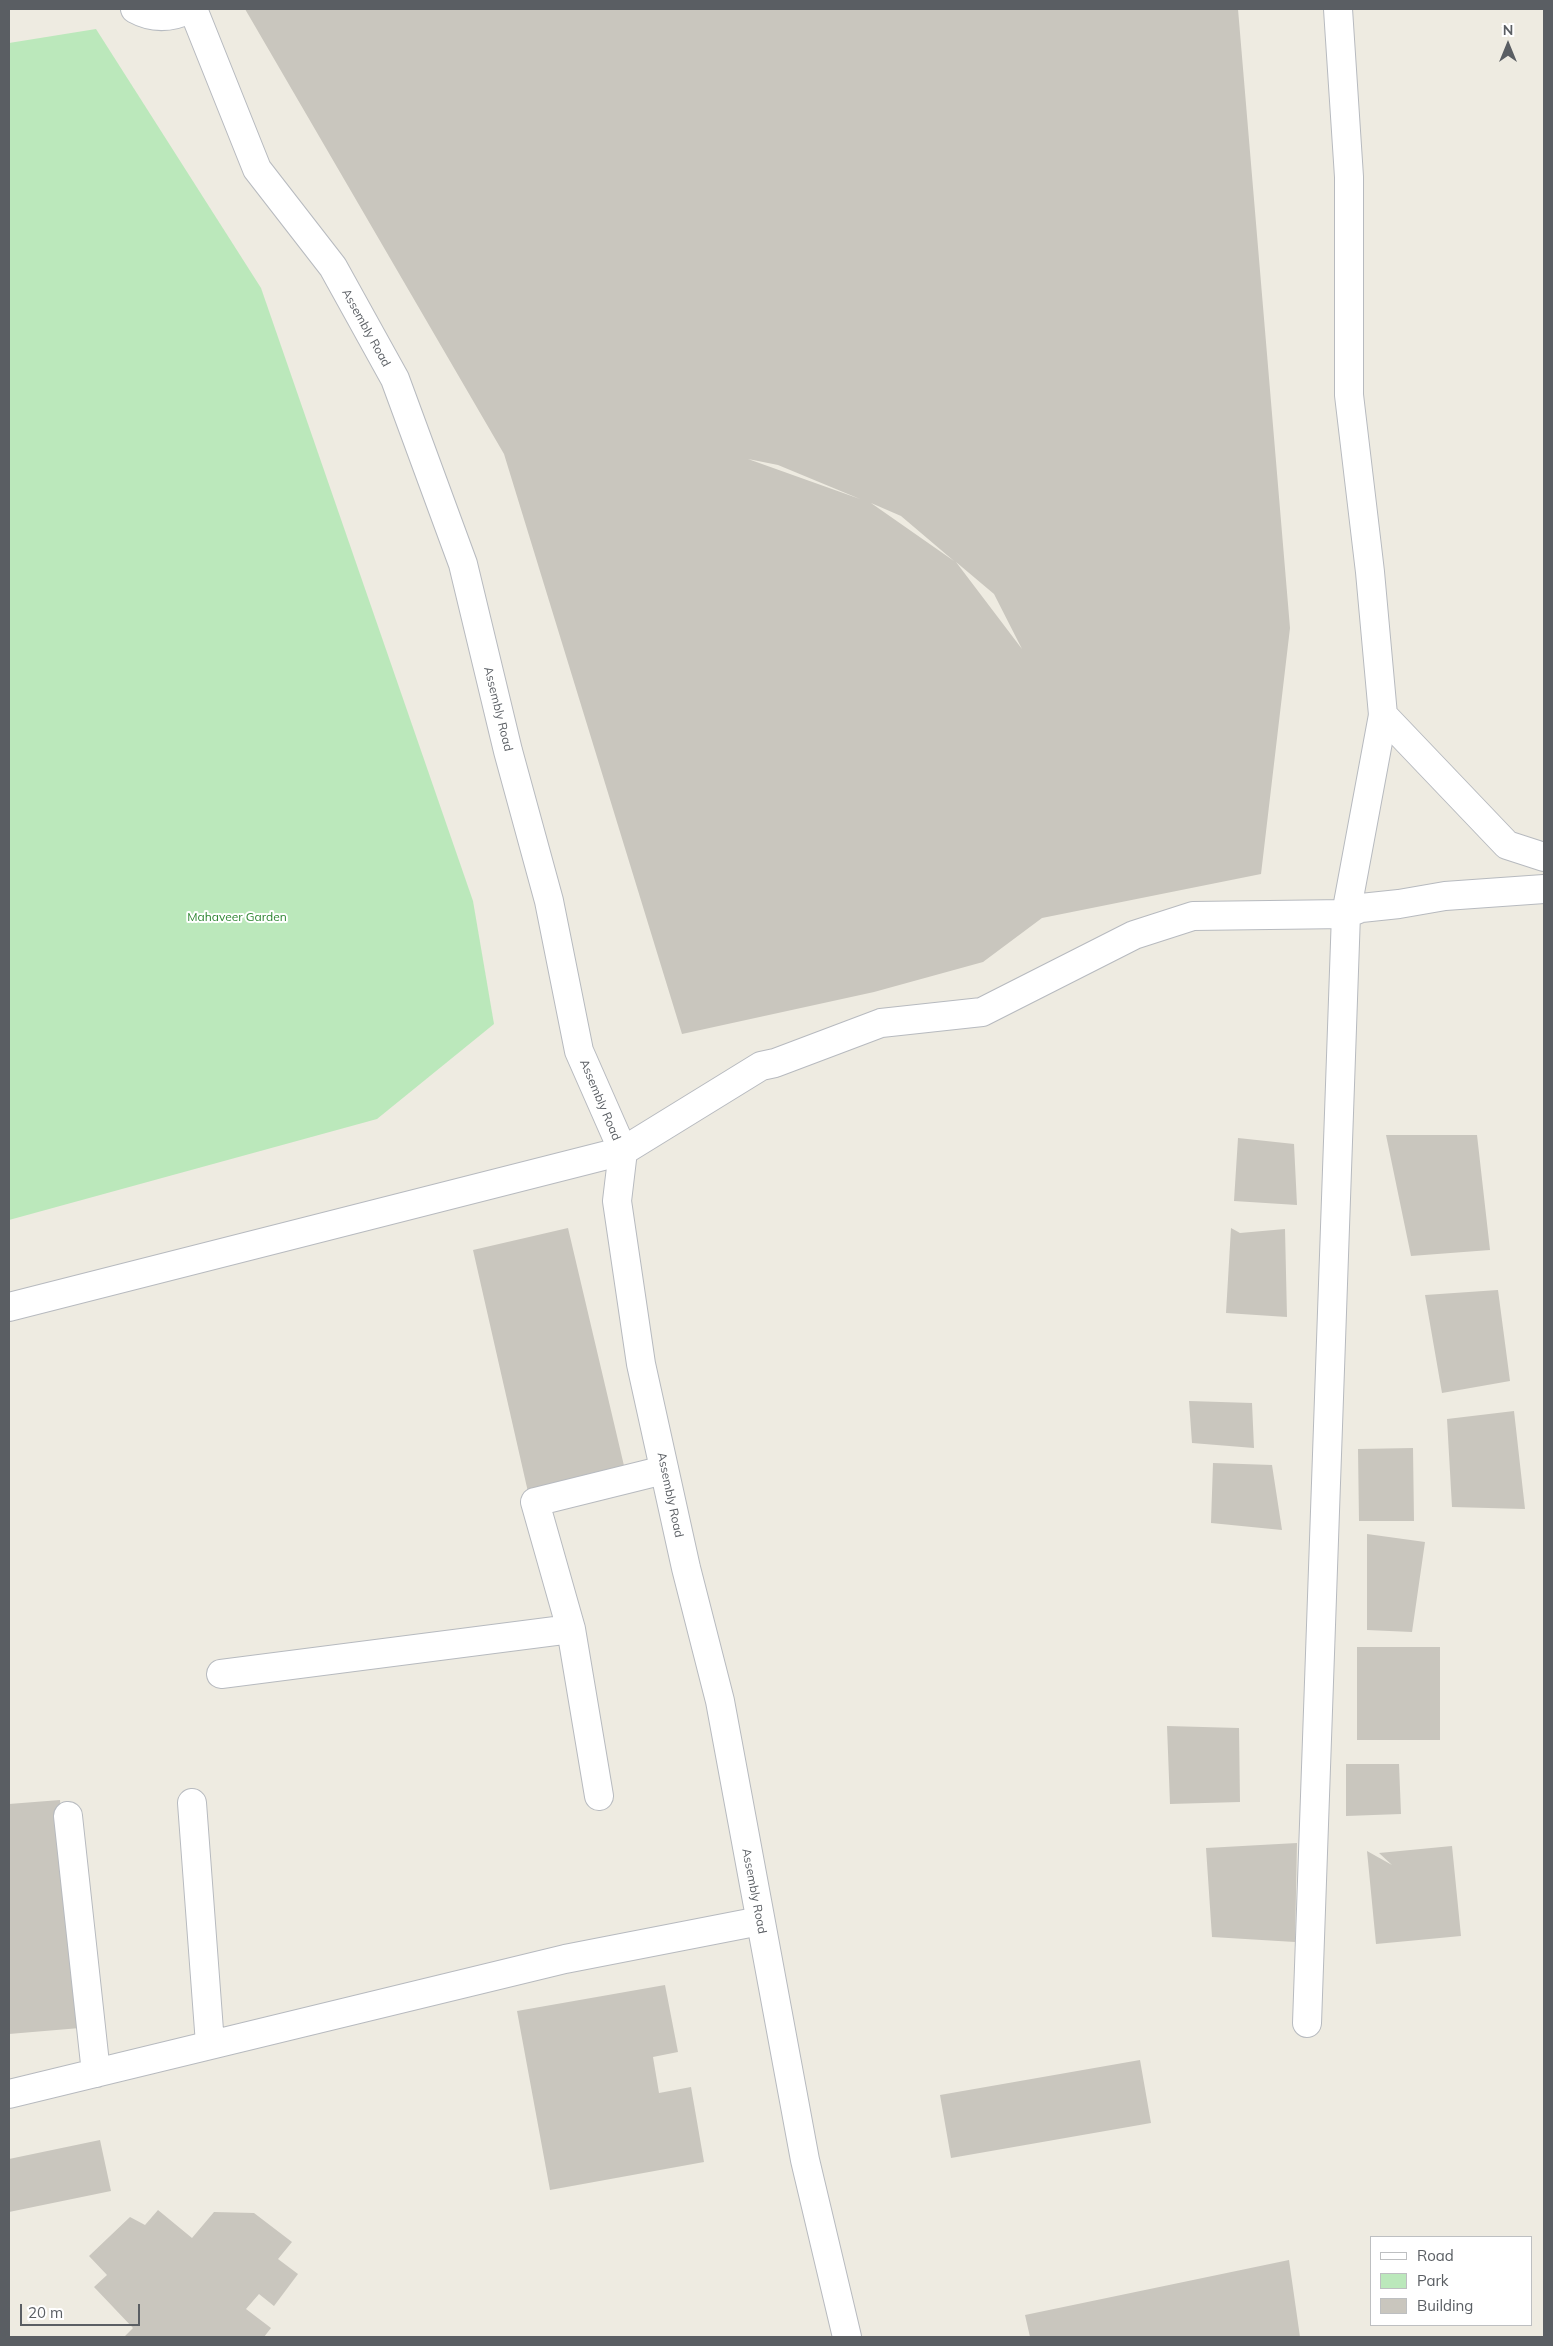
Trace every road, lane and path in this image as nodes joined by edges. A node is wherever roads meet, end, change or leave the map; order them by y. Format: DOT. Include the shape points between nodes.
graph roads {
  1 [pos="135,9"];
  2 [pos="191,9"];
  3 [pos="1338,9"];
  4 [pos="1383,715"];
  5 [pos="1544,857"];
  6 [pos="1544,889"];
  7 [pos="1346,914"];
  8 [pos="623,1152"];
  9 [pos="9,1307"];
  10 [pos="664,1470"];
  11 [pos="571,1629"];
  12 [pos="221,1674"];
  13 [pos="599,1796"];
  14 [pos="192,1803"];
  15 [pos="68,1816"];
  16 [pos="760,1921"];
  17 [pos="1307,2023"];
  18 [pos="210,2044"];
  19 [pos="96,2073"];
  20 [pos="9,2094"];
  21 [pos="847,2337"];
  1 -- 2 [label="street" via="160,17"];
  2 -- 8 [label="street, Assembly Road" via="257,169 333,267 395,379 463,564 548,901 579,1051"];
  3 -- 4 [label="street" via="1349,177 1349,395"];
  4 -- 5 [label="street" via="1506,845"];
  4 -- 7 [label="street"];
  6 -- 7 [label="street" via="1445,896 1361,908"];
  7 -- 8 [label="street" via="1193,916 1134,936 982,1012 881,1023 761,1066"];
  7 -- 17 [label="street"];
  8 -- 9 [label="street"];
  8 -- 10 [label="street, Assembly Road" via="617,1200 641,1364"];
  10 -- 11 [label="street" via="535,1502"];
  10 -- 16 [label="street, Assembly Road" via="720,1701"];
  11 -- 12 [label="street"];
  11 -- 13 [label="street"];
  14 -- 18 [label="street"];
  15 -- 19 [label="street"];
  16 -- 18 [label="street" via="565,1959"];
  16 -- 21 [label="street, Assembly Road" via="805,2160"];
  18 -- 19 [label="street"];
  19 -- 20 [label="street"];
}
